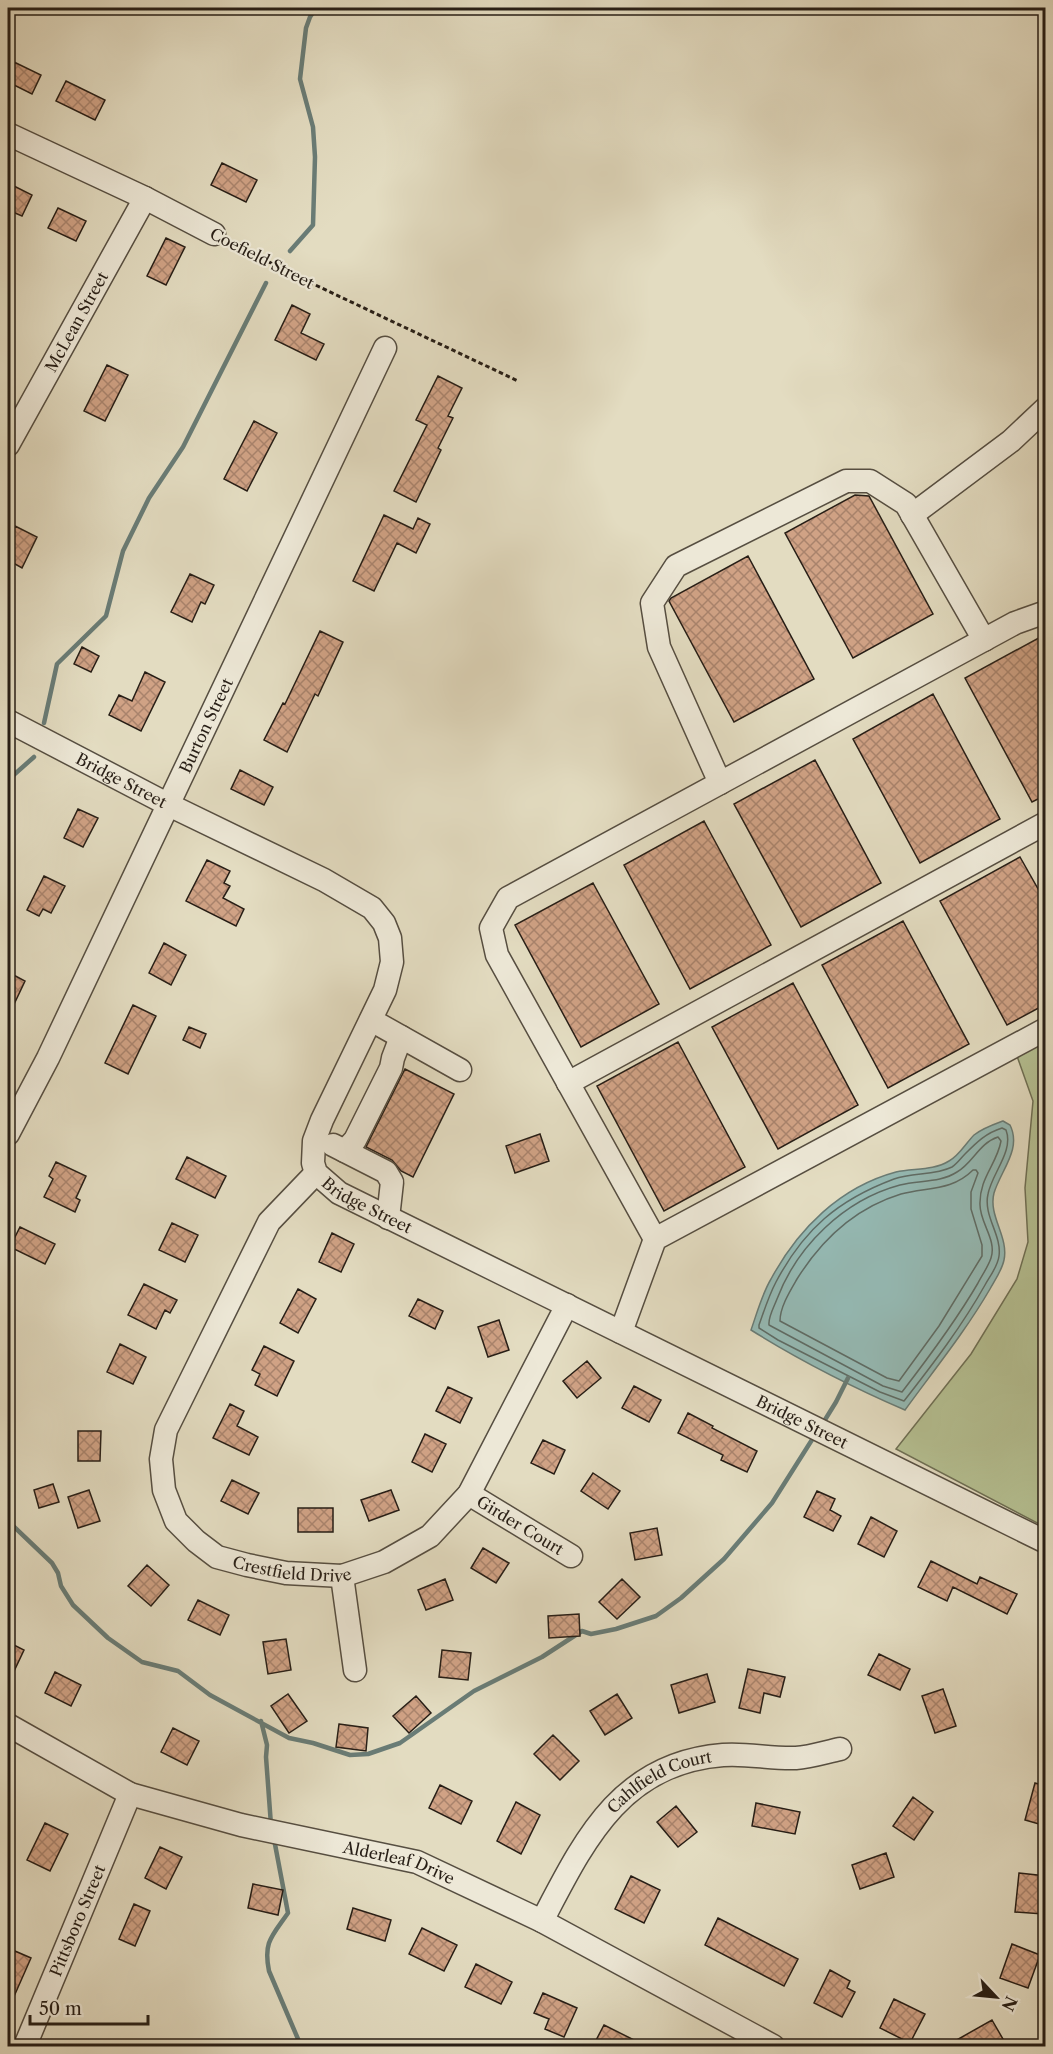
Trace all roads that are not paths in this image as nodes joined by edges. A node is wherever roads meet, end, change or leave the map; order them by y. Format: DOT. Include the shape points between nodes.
graph roads {
  1 [pos="8,134"];
  2 [pos="145,198"];
  3 [pos="214,234"];
  4 [pos="385,348"];
  5 [pos="1046,408"];
  6 [pos="8,445"];
  7 [pos="912,515"];
  8 [pos="1045,613"];
  9 [pos="984,640"];
  10 [pos="8,721"];
  11 [pos="720,783"];
  12 [pos="169,805"];
  13 [pos="1046,823"];
  14 [pos="371,1020"];
  15 [pos="1046,1029"];
  16 [pos="401,1037"];
  17 [pos="460,1070"];
  18 [pos="568,1083"];
  19 [pos="8,1134"];
  20 [pos="316,1136"];
  21 [pos="345,1151"];
  22 [pos="316,1173"];
  23 [pos="388,1218"];
  24 [pos="655,1239"];
  25 [pos="567,1305"];
  26 [pos="621,1332"];
  27 [pos="469,1494"];
  28 [pos="1046,1542"];
  29 [pos="571,1556"];
  30 [pos="342,1576"];
  31 [pos="356,1670"];
  32 [pos="8,1725"];
  33 [pos="840,1749"];
  34 [pos="130,1794"];
  35 [pos="542,1921"];
  36 [pos="25,2046"];
  37 [pos="773,2046"];
  1 -- 2 [label="street, Coefield Street"];
  2 -- 3 [label="street, Coefield Street"];
  2 -- 6 [label="street, McLean Street"];
  4 -- 12 [label="street, Burton Street"];
  5 -- 7 [label="street" via="1011,441"];
  7 -- 9 [label="street"];
  7 -- 11 [label="street" via="906,504 870,481 846,482 676,566 652,603 659,647"];
  8 -- 9 [label="street"];
  9 -- 11 [label="street"];
  10 -- 12 [label="street, Bridge Street"];
  11 -- 18 [label="street" via="508,898 492,928 497,955"];
  12 -- 14 [label="street, Bridge Street" via="324,880 372,908 390,938 392,962"];
  12 -- 19 [label="street, Burton Street"];
  13 -- 18 [label="street"];
  14 -- 16 [label="street"];
  14 -- 20 [label="street, Bridge Street"];
  15 -- 24 [label="street"];
  16 -- 17 [label="street"];
  16 -- 21 [label="street" via="381,1089 355,1140"];
  18 -- 24 [label="street"];
  20 -- 21 [label="street"];
  20 -- 22 [label="street, Bridge Street"];
  21 -- 23 [label="street" via="386,1172 392,1182"];
  22 -- 23 [label="street, Bridge Street" via="339,1193"];
  22 -- 30 [label="street, Crestfield Drive" via="268,1222 181,1396 166,1430 161,1459 164,1490 176,1521 217,1557 286,1573"];
  23 -- 25 [label="street, Bridge Street"];
  24 -- 26 [label="street"];
  25 -- 26 [label="street, Bridge Street"];
  25 -- 27 [label="street, Crestfield Drive"];
  26 -- 28 [label="street, Bridge Street"];
  27 -- 29 [label="street, Girder Court"];
  27 -- 30 [label="street, Crestfield Drive" via="430,1536 384,1563"];
  30 -- 31 [label="street"];
  32 -- 34 [label="street, Alderleaf Drive"];
  33 -- 35 [label="street, Cahlfield Court" via="798,1758 703,1757 675,1764 647,1778 617,1801 593,1830"];
  34 -- 35 [label="street, Alderleaf Drive" via="241,1825 417,1862"];
  34 -- 36 [label="street, Pittsboro Street"];
  35 -- 37 [label="street, Alderleaf Drive"];
}
